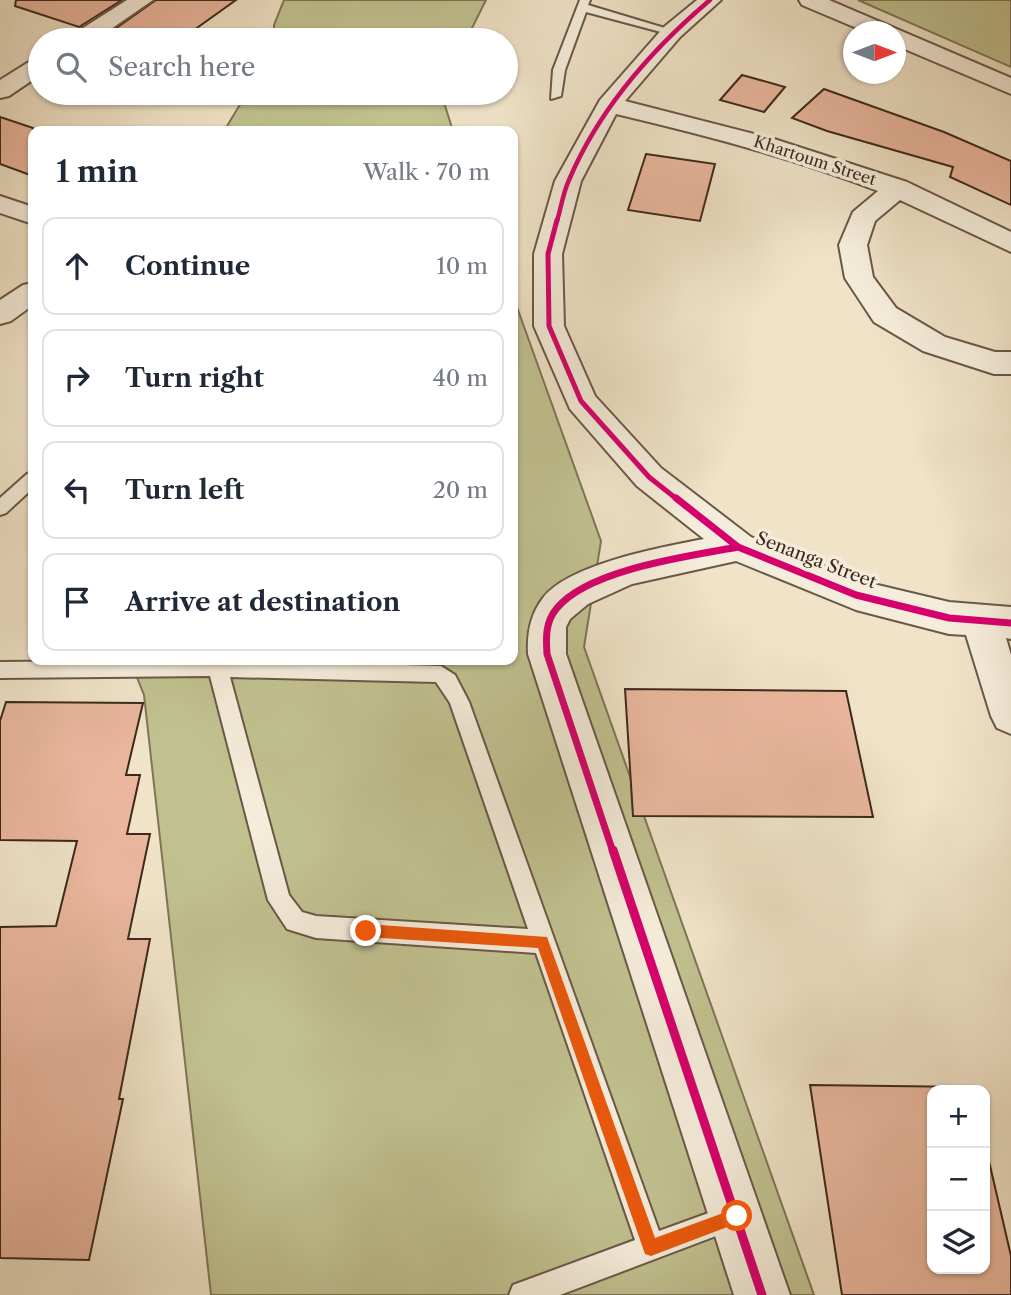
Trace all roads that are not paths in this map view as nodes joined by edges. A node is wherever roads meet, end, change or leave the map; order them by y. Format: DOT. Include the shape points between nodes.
graph roads {
  1 [pos="142,0"];
  2 [pos="710,0"];
  3 [pos="810,0"];
  4 [pos="584,4"];
  5 [pos="860,21"];
  6 [pos="98,28"];
  7 [pos="672,32"];
  8 [pos="906,41"];
  9 [pos="28,73"];
  10 [pos="1011,87"];
  11 [pos="0,91"];
  12 [pos="555,96"];
  13 [pos="609,106"];
  14 [pos="898,188"];
  15 [pos="0,204"];
  16 [pos="28,214"];
  17 [pos="1011,243"];
  18 [pos="28,295"];
  19 [pos="0,314"];
  20 [pos="1011,363"];
  21 [pos="28,483"];
  22 [pos="0,508"];
  23 [pos="738,547"];
  24 [pos="996,622"];
  25 [pos="218,668"];
  26 [pos="0,670"];
  27 [pos="1011,716"];
  28 [pos="543,942"];
  29 [pos="737,1216"];
  30 [pos="651,1248"];
  31 [pos="523,1295"];
  32 [pos="762,1295"];
  1 -- 6 [label="street"];
  2 -- 7 [label="street, Senanga Street"];
  3 -- 5 [label="street"];
  4 -- 7 [label="lane"];
  4 -- 12 [label="lane" via="559,70"];
  7 -- 13 [label="street, Senanga Street"];
  8 -- 10 [label="street"];
  9 -- 11 [label="street"];
  13 -- 14 [label="street, Khartoum Street" via="813,157"];
  13 -- 23 [label="street, Senanga Street" via="568,181 548,254 549,326 581,401 649,477"];
  14 -- 17 [label="street, Khartoum Street"];
  14 -- 20 [label="street" via="863,218 853,245 859,278 885,315 934,344 994,363"];
  15 -- 16 [label="street"];
  18 -- 19 [label="street"];
  21 -- 22 [label="lane"];
  23 -- 24 [label="street, Senanga Street" via="856,594 949,618"];
  23 -- 29 [label="street" via="605,577 561,602 547,626 547,654"];
  24 -- 27 [label="street"];
  25 -- 26 [label="lane"];
  25 -- 28 [label="lane" via="441,674 458,702"];
  25 -- 28 [label="lane" via="279,900 295,921 316,928"];
  28 -- 30 [label="lane"];
  29 -- 30 [label="lane"];
  29 -- 32 [label="street"];
  30 -- 31 [label="lane"];
}
